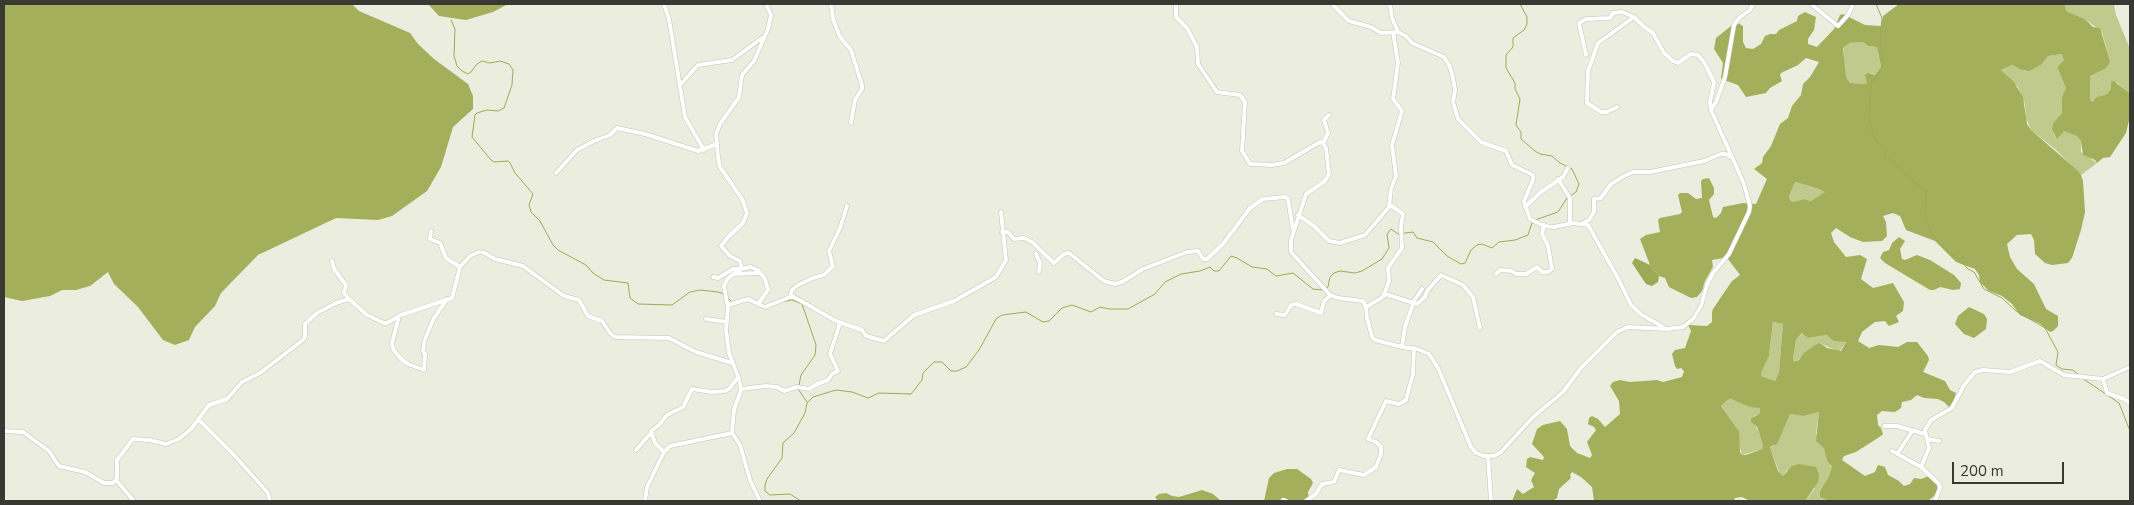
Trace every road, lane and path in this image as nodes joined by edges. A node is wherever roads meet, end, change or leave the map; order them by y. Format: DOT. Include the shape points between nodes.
graph roads {
  1 [pos="664,4"];
  2 [pos="766,4"];
  3 [pos="831,4"];
  4 [pos="1176,4"];
  5 [pos="1332,4"];
  6 [pos="1390,4"];
  7 [pos="1753,4"];
  8 [pos="1811,4"];
  9 [pos="1853,4"];
  10 [pos="1634,17"];
  11 [pos="1396,32"];
  12 [pos="763,38"];
  13 [pos="1586,54"];
  14 [pos="680,85"];
  15 [pos="1617,107"];
  16 [pos="1711,110"];
  17 [pos="1329,115"];
  18 [pos="852,123"];
  19 [pos="1323,143"];
  20 [pos="717,144"];
  21 [pos="1727,146"];
  22 [pos="704,150"];
  23 [pos="1721,154"];
  24 [pos="1735,162"];
  25 [pos="1568,168"];
  26 [pos="556,172"];
  27 [pos="1558,180"];
  28 [pos="1390,205"];
  29 [pos="848,206"];
  30 [pos="1525,207"];
  31 [pos="1001,212"];
  32 [pos="1298,215"];
  33 [pos="1570,223"];
  34 [pos="1582,224"];
  35 [pos="1544,225"];
  36 [pos="432,231"];
  37 [pos="1002,232"];
  38 [pos="1293,234"];
  39 [pos="1036,254"];
  40 [pos="1050,258"];
  41 [pos="332,261"];
  42 [pos="1040,263"];
  43 [pos="460,267"];
  44 [pos="741,269"];
  45 [pos="1039,272"];
  46 [pos="758,273"];
  47 [pos="733,274"];
  48 [pos="1496,274"];
  49 [pos="712,277"];
  50 [pos="1422,289"];
  51 [pos="1384,294"];
  52 [pos="1331,295"];
  53 [pos="790,297"];
  54 [pos="349,299"];
  55 [pos="447,299"];
  56 [pos="758,304"];
  57 [pos="1414,304"];
  58 [pos="728,305"];
  59 [pos="1366,307"];
  60 [pos="1276,314"];
  61 [pos="399,316"];
  62 [pos="706,319"];
  63 [pos="727,322"];
  64 [pos="840,322"];
  65 [pos="1480,328"];
  66 [pos="1667,329"];
  67 [pos="1402,348"];
  68 [pos="1414,348"];
  69 [pos="732,363"];
  70 [pos="2130,367"];
  71 [pos="738,377"];
  72 [pos="2103,379"];
  73 [pos="741,389"];
  74 [pos="2130,403"];
  75 [pos="198,419"];
  76 [pos="1884,426"];
  77 [pos="1913,430"];
  78 [pos="4,431"];
  79 [pos="732,433"];
  80 [pos="650,434"];
  81 [pos="1925,434"];
  82 [pos="1927,439"];
  83 [pos="1939,441"];
  84 [pos="636,450"];
  85 [pos="1892,451"];
  86 [pos="664,452"];
  87 [pos="1897,454"];
  88 [pos="1488,456"];
  89 [pos="1921,467"];
  90 [pos="116,480"];
  91 [pos="134,501"];
  92 [pos="270,501"];
  93 [pos="645,501"];
  94 [pos="760,501"];
  95 [pos="1306,501"];
  96 [pos="1491,501"];
  97 [pos="1935,501"];
  1 -- 14 [label="street"];
  2 -- 12 [label="street" via="771,18"];
  3 -- 18 [label="street" via="832,19 840,37 851,50 862,85 855,100"];
  4 -- 19 [label="street" via="1176,17 1192,37 1197,47 1198,64 1214,88 1220,94 1240,95 1245,102 1242,151 1250,164 1284,163"];
  5 -- 11 [label="street" via="1349,21 1381,33"];
  6 -- 11 [label="street"];
  7 -- 16 [label="street" via="1734,25 1725,77"];
  8 -- 9 [label="street" via="1838,26"];
  10 -- 13 [label="street" via="1622,12 1613,13 1610,18 1586,19 1579,23"];
  10 -- 15 [label="street" via="1598,43 1588,71 1587,102 1601,112"];
  10 -- 16 [label="street" via="1653,33 1664,53 1673,61 1680,62 1698,54 1714,82"];
  11 -- 28 [label="street" via="1398,62 1393,99 1402,111 1392,145 1396,176"];
  11 -- 30 [label="street" via="1446,60 1453,78 1455,114 1476,139 1506,151 1512,165 1533,175"];
  12 -- 14 [label="street" via="732,60 698,66"];
  12 -- 20 [label="street" via="754,61 742,75 739,97 717,129"];
  14 -- 22 [label="street" via="687,122"];
  16 -- 21 [label="street"];
  17 -- 19 [label="street" via="1324,120 1328,133"];
  19 -- 32 [label="street" via="1329,174 1325,181 1306,194"];
  20 -- 22 [label="street"];
  20 -- 44 [label="street" via="720,167 742,199 747,213 743,223 721,245 730,256 740,261"];
  21 -- 23 [label="street"];
  21 -- 24 [label="street"];
  22 -- 26 [label="street" via="617,128 610,136 577,150"];
  23 -- 24 [label="street"];
  23 -- 34 [label="street" via="1704,161 1624,176 1611,184 1601,198 1594,199 1594,212"];
  24 -- 66 [label="street" via="1744,184 1749,212 1729,254 1706,285 1698,312 1683,327"];
  25 -- 27 [label="street"];
  27 -- 30 [label="street"];
  27 -- 33 [label="street" via="1570,198"];
  28 -- 32 [label="street" via="1365,235 1340,243 1329,241"];
  28 -- 51 [label="street" via="1403,214 1402,245 1388,268 1389,281"];
  29 -- 53 [label="street" via="829,252 832,267 824,275 798,285"];
  30 -- 35 [label="street" via="1530,219"];
  31 -- 37 [label="street"];
  32 -- 38 [label="street"];
  33 -- 34 [label="street"];
  33 -- 35 [label="street" via="1554,227"];
  34 -- 66 [label="street" via="1588,226 1631,305 1642,316"];
  35 -- 48 [label="street" via="1542,234 1552,269 1542,272 1537,267 1526,274 1500,270"];
  36 -- 43 [label="street" via="430,239 440,243 446,258"];
  37 -- 40 [label="street" via="1008,232 1014,239 1024,238 1032,242"];
  37 -- 64 [label="street" via="1006,260 996,277 954,301 914,315 885,341 866,336 862,330"];
  38 -- 40 [label="street" via="1288,199 1268,198 1250,208 1223,244 1206,259 1198,251 1187,252 1115,284 1104,281 1069,253 1056,263"];
  38 -- 52 [label="street" via="1291,252"];
  39 -- 42 [label="street"];
  40 -- 42 [label="street"];
  41 -- 54 [label="street" via="346,285 344,294"];
  42 -- 45 [label="street"];
  43 -- 55 [label="street" via="454,294"];
  43 -- 69 [label="street" via="470,256 482,252 523,266 564,296 579,300 588,316 602,321 615,337 669,338 696,352"];
  44 -- 46 [label="street" via="752,267"];
  44 -- 47 [label="street"];
  44 -- 49 [label="street" via="733,269 718,278"];
  46 -- 47 [label="street"];
  46 -- 56 [label="street" via="765,279 768,290"];
  47 -- 58 [label="street" via="724,286"];
  50 -- 57 [label="street"];
  51 -- 57 [label="street"];
  51 -- 59 [label="street"];
  52 -- 59 [label="street" via="1361,300"];
  52 -- 60 [label="street" via="1324,301 1321,313 1296,304 1291,305 1285,315"];
  53 -- 56 [label="street" via="769,306"];
  53 -- 64 [label="street"];
  54 -- 61 [label="street" via="384,324"];
  54 -- 75 [label="street" via="308,320 304,339 260,373 242,382 227,399 209,405"];
  55 -- 61 [label="street"];
  55 -- 61 [label="street" via="425,339 424,370 408,364 393,349"];
  56 -- 58 [label="street" via="747,299"];
  57 -- 65 [label="street" via="1424,298 1440,275 1463,286 1473,297"];
  57 -- 67 [label="street" via="1405,326"];
  58 -- 63 [label="street"];
  59 -- 67 [label="street" via="1374,339"];
  62 -- 63 [label="street"];
  63 -- 69 [label="street" via="726,335"];
  64 -- 73 [label="street" via="830,354 838,371 828,380 809,389 797,387 784,391 766,386"];
  66 -- 88 [label="street" via="1628,327 1617,332 1553,402 1533,417 1501,452"];
  67 -- 68 [label="street"];
  68 -- 88 [label="street" via="1424,351 1438,368 1472,449 1476,454"];
  68 -- 95 [label="street" via="1413,374 1406,400 1399,404 1386,401 1368,439 1381,447 1376,467 1364,475 1339,470 1334,482 1325,482"];
  69 -- 71 [label="street"];
  70 -- 72 [label="street"];
  71 -- 73 [label="street"];
  71 -- 80 [label="street" via="725,391 691,390 683,407 667,415"];
  72 -- 74 [label="street" via="2107,393"];
  72 -- 81 [label="street" via="2064,375 2040,361 2010,372 1978,371 1968,379 1952,408 1929,422"];
  73 -- 79 [label="street" via="734,410"];
  75 -- 90 [label="street" via="185,434 170,443 133,439 117,460"];
  75 -- 92 [label="street" via="268,493"];
  76 -- 77 [label="street"];
  77 -- 81 [label="street"];
  77 -- 87 [label="street"];
  78 -- 90 [label="street" via="23,432 49,451 59,466 85,472 104,483"];
  79 -- 86 [label="street" via="673,444"];
  79 -- 94 [label="street" via="740,445 751,485"];
  80 -- 84 [label="street"];
  80 -- 86 [label="street"];
  81 -- 82 [label="street"];
  82 -- 83 [label="street"];
  82 -- 89 [label="street" via="1929,451"];
  85 -- 87 [label="street"];
  86 -- 93 [label="street" via="647,488"];
  87 -- 89 [label="street"];
  88 -- 96 [label="street"];
  89 -- 97 [label="street" via="1940,484"];
  90 -- 91 [label="street"];
}
